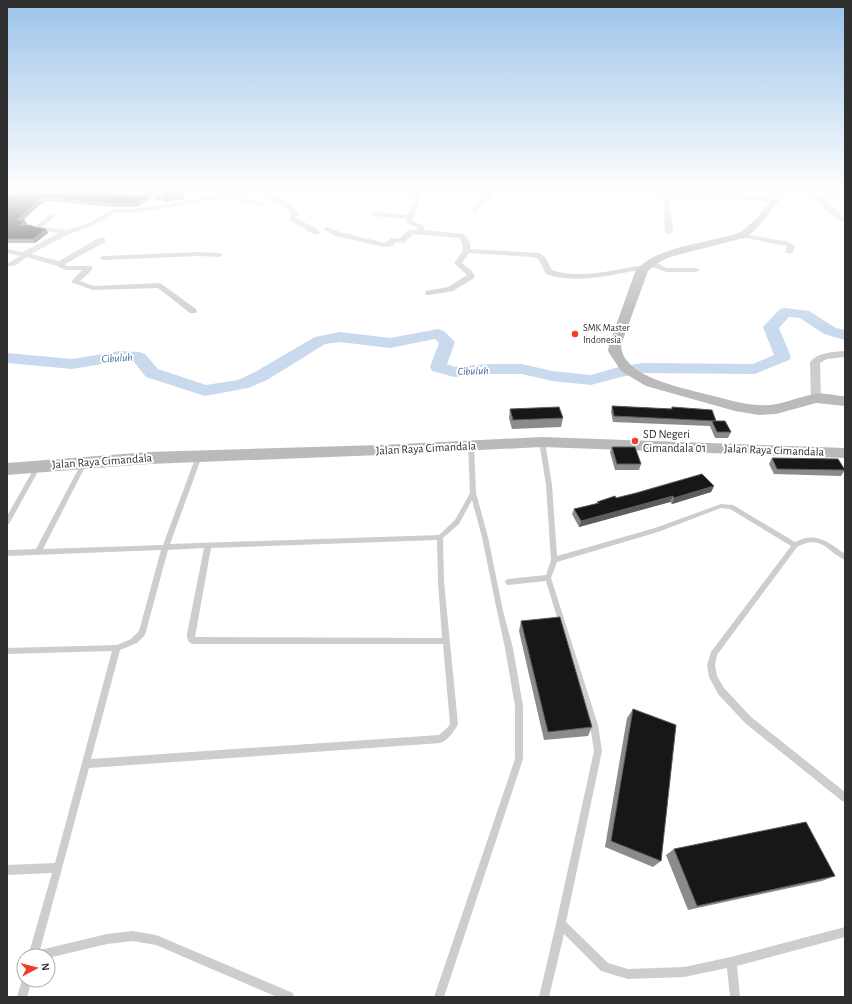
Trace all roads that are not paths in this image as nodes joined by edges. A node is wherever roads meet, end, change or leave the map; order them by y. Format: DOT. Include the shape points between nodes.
graph roads {
  1 [pos="57,237"];
  2 [pos="350,237"];
  3 [pos="406,237"];
  4 [pos="462,237"];
  5 [pos="733,237"];
  6 [pos="750,237"];
  7 [pos="102,240"];
  8 [pos="7,251"];
  9 [pos="467,251"];
  10 [pos="789,252"];
  11 [pos="25,255"];
  12 [pos="219,255"];
  13 [pos="11,264"];
  14 [pos="60,264"];
  15 [pos="648,265"];
  16 [pos="89,268"];
  17 [pos="696,270"];
  18 [pos="429,293"];
  19 [pos="193,311"];
  20 [pos="845,354"];
  21 [pos="816,398"];
  22 [pos="845,401"];
  23 [pos="542,442"];
  24 [pos="471,446"];
  25 [pos="845,453"];
  26 [pos="199,456"];
  27 [pos="84,463"];
  28 [pos="38,466"];
  29 [pos="7,469"];
  30 [pos="473,493"];
  31 [pos="7,522"];
  32 [pos="440,538"];
  33 [pos="795,545"];
  34 [pos="208,546"];
  35 [pos="165,548"];
  36 [pos="38,552"];
  37 [pos="7,553"];
  38 [pos="845,557"];
  39 [pos="554,560"];
  40 [pos="548,578"];
  41 [pos="508,582"];
  42 [pos="446,641"];
  43 [pos="117,648"];
  44 [pos="7,651"];
  45 [pos="86,764"];
  46 [pos="845,798"];
  47 [pos="58,868"];
  48 [pos="7,870"];
  49 [pos="561,924"];
  50 [pos="845,932"];
  51 [pos="35,948"];
  52 [pos="56,951"];
  53 [pos="731,962"];
  54 [pos="289,997"];
  55 [pos="439,997"];
  56 [pos="544,997"];
  57 [pos="735,997"];
  1 -- 11 [label="street"];
  2 -- 3 [label="street" via="385,245 394,240 401,241"];
  4 -- 9 [label="street"];
  5 -- 15 [label="street" via="666,255"];
  6 -- 10 [label="street" via="771,245 789,244"];
  7 -- 14 [label="street"];
  8 -- 11 [label="street"];
  9 -- 15 [label="street" via="532,254 542,259 549,272 561,276 598,274"];
  9 -- 18 [label="street" via="458,263 471,276 450,289"];
  11 -- 13 [label="street"];
  11 -- 14 [label="street"];
  12 -- 16 [label="street" via="104,257"];
  14 -- 16 [label="street" via="68,268"];
  15 -- 17 [label="street" via="666,270"];
  15 -- 21 [label="street" via="641,272 615,344 615,351 630,371 650,383 759,410 776,409"];
  16 -- 19 [label="street" via="76,282 93,288 160,285"];
  20 -- 21 [label="street" via="815,362"];
  21 -- 22 [label="street"];
  23 -- 24 [label="street, Jalan Raya Cimandala"];
  23 -- 25 [label="street, Jalan Raya Cimandala"];
  23 -- 39 [label="lane" via="549,484"];
  24 -- 26 [label="street, Jalan Raya Cimandala"];
  24 -- 30 [label="lane"];
  26 -- 27 [label="street, Jalan Raya Cimandala"];
  26 -- 35 [label="lane"];
  27 -- 28 [label="street, Jalan Raya Cimandala"];
  27 -- 36 [label="lane"];
  28 -- 29 [label="street, Jalan Raya Cimandala"];
  28 -- 31 [label="lane"];
  30 -- 32 [label="lane" via="457,522"];
  30 -- 55 [label="lane" via="509,648 519,706 518,759"];
  32 -- 34 [label="lane"];
  32 -- 42 [label="lane"];
  33 -- 38 [label="lane" via="804,539 812,538"];
  33 -- 39 [label="lane" via="731,507 722,506 656,530"];
  33 -- 46 [label="lane" via="714,654 711,665 721,691 748,720"];
  34 -- 35 [label="lane"];
  34 -- 42 [label="lane" via="191,634 193,641"];
  35 -- 36 [label="lane"];
  35 -- 43 [label="lane" via="142,632 134,641"];
  36 -- 37 [label="lane"];
  39 -- 40 [label="lane"];
  40 -- 41 [label="lane"];
  40 -- 49 [label="lane" via="594,725 598,752"];
  42 -- 45 [label="lane" via="454,724 441,738"];
  43 -- 44 [label="lane"];
  43 -- 45 [label="lane"];
  45 -- 47 [label="lane"];
  47 -- 48 [label="lane"];
  47 -- 51 [label="lane"];
  49 -- 53 [label="lane" via="605,967 628,974 684,972"];
  49 -- 56 [label="lane"];
  50 -- 53 [label="lane"];
  52 -- 54 [label="lane" via="107,939 133,936 156,940"];
  53 -- 57 [label="lane"];
}
